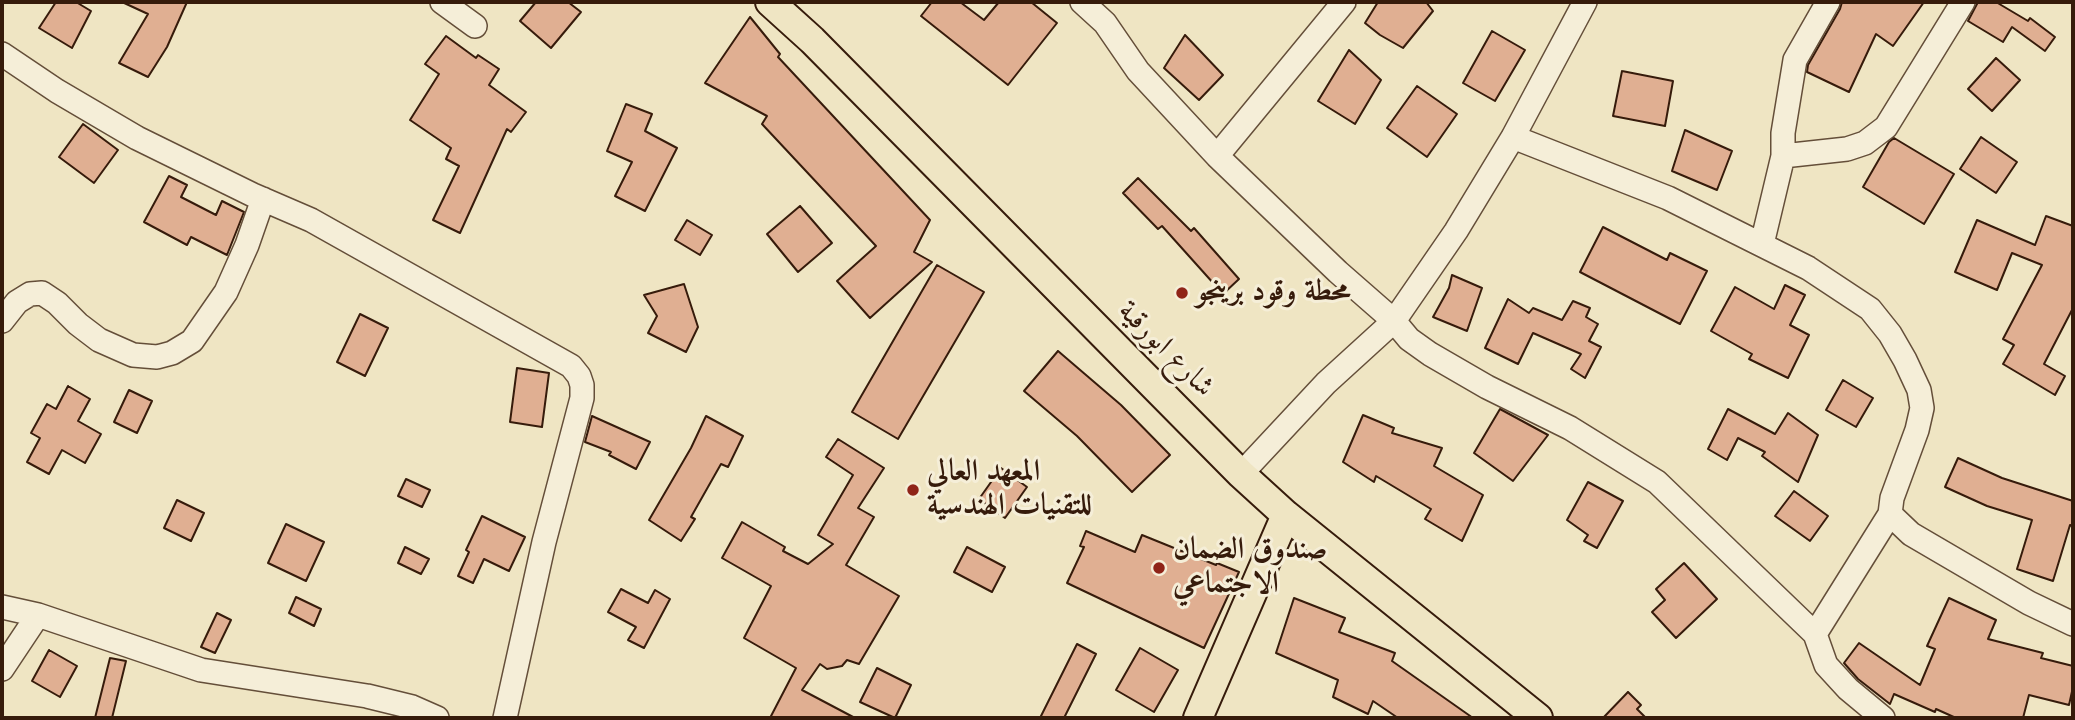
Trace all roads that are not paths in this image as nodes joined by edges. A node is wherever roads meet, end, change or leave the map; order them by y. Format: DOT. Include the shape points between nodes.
graph roads {
  1 [pos="442,2"];
  2 [pos="770,2"];
  3 [pos="1082,2"];
  4 [pos="1344,2"];
  5 [pos="1585,2"];
  6 [pos="1828,2"];
  7 [pos="1963,2"];
  8 [pos="475,26"];
  9 [pos="2,54"];
  10 [pos="1513,137"];
  11 [pos="1217,156"];
  12 [pos="1783,156"];
  13 [pos="262,199"];
  14 [pos="1762,244"];
  15 [pos="2,321"];
  16 [pos="1394,321"];
  17 [pos="1241,474"];
  18 [pos="1890,514"];
  19 [pos="1286,515"];
  20 [pos="2,607"];
  21 [pos="37,615"];
  22 [pos="2073,624"];
  23 [pos="1815,634"];
  24 [pos="2,669"];
  25 [pos="437,718"];
  26 [pos="506,718"];
  27 [pos="1198,718"];
  28 [pos="1538,718"];
  29 [pos="1883,718"];
  1 -- 8 [label="street"];
  2 -- 17 [label="main road, شارع ابورقية"];
  3 -- 11 [label="street"];
  4 -- 11 [label="street"];
  5 -- 10 [label="street"];
  6 -- 12 [label="street" via="1795,60"];
  7 -- 12 [label="street" via="1886,128 1865,144 1847,149"];
  9 -- 13 [label="street" via="137,138"];
  10 -- 14 [label="street" via="1668,198"];
  10 -- 16 [label="street"];
  11 -- 16 [label="street"];
  12 -- 14 [label="street"];
  13 -- 15 [label="street" via="226,292 192,341 172,353 133,355 99,340 42,293 17,302"];
  13 -- 26 [label="street" via="311,220 570,366 579,376 582,398 544,542"];
  14 -- 18 [label="street" via="1870,309 1905,360 1922,408"];
  16 -- 17 [label="street" via="1326,383"];
  16 -- 23 [label="street" via="1430,354 1570,428 1657,482"];
  17 -- 19 [label="main road, شارع ابورقية"];
  18 -- 22 [label="street" via="1910,534"];
  18 -- 23 [label="street"];
  19 -- 27 [label="main road"];
  19 -- 28 [label="main road, شارع ابورقية"];
  20 -- 21 [label="street"];
  21 -- 24 [label="street"];
  21 -- 25 [label="street" via="201,670 367,696 412,706"];
  23 -- 29 [label="street" via="1826,664 1848,690"];
}
